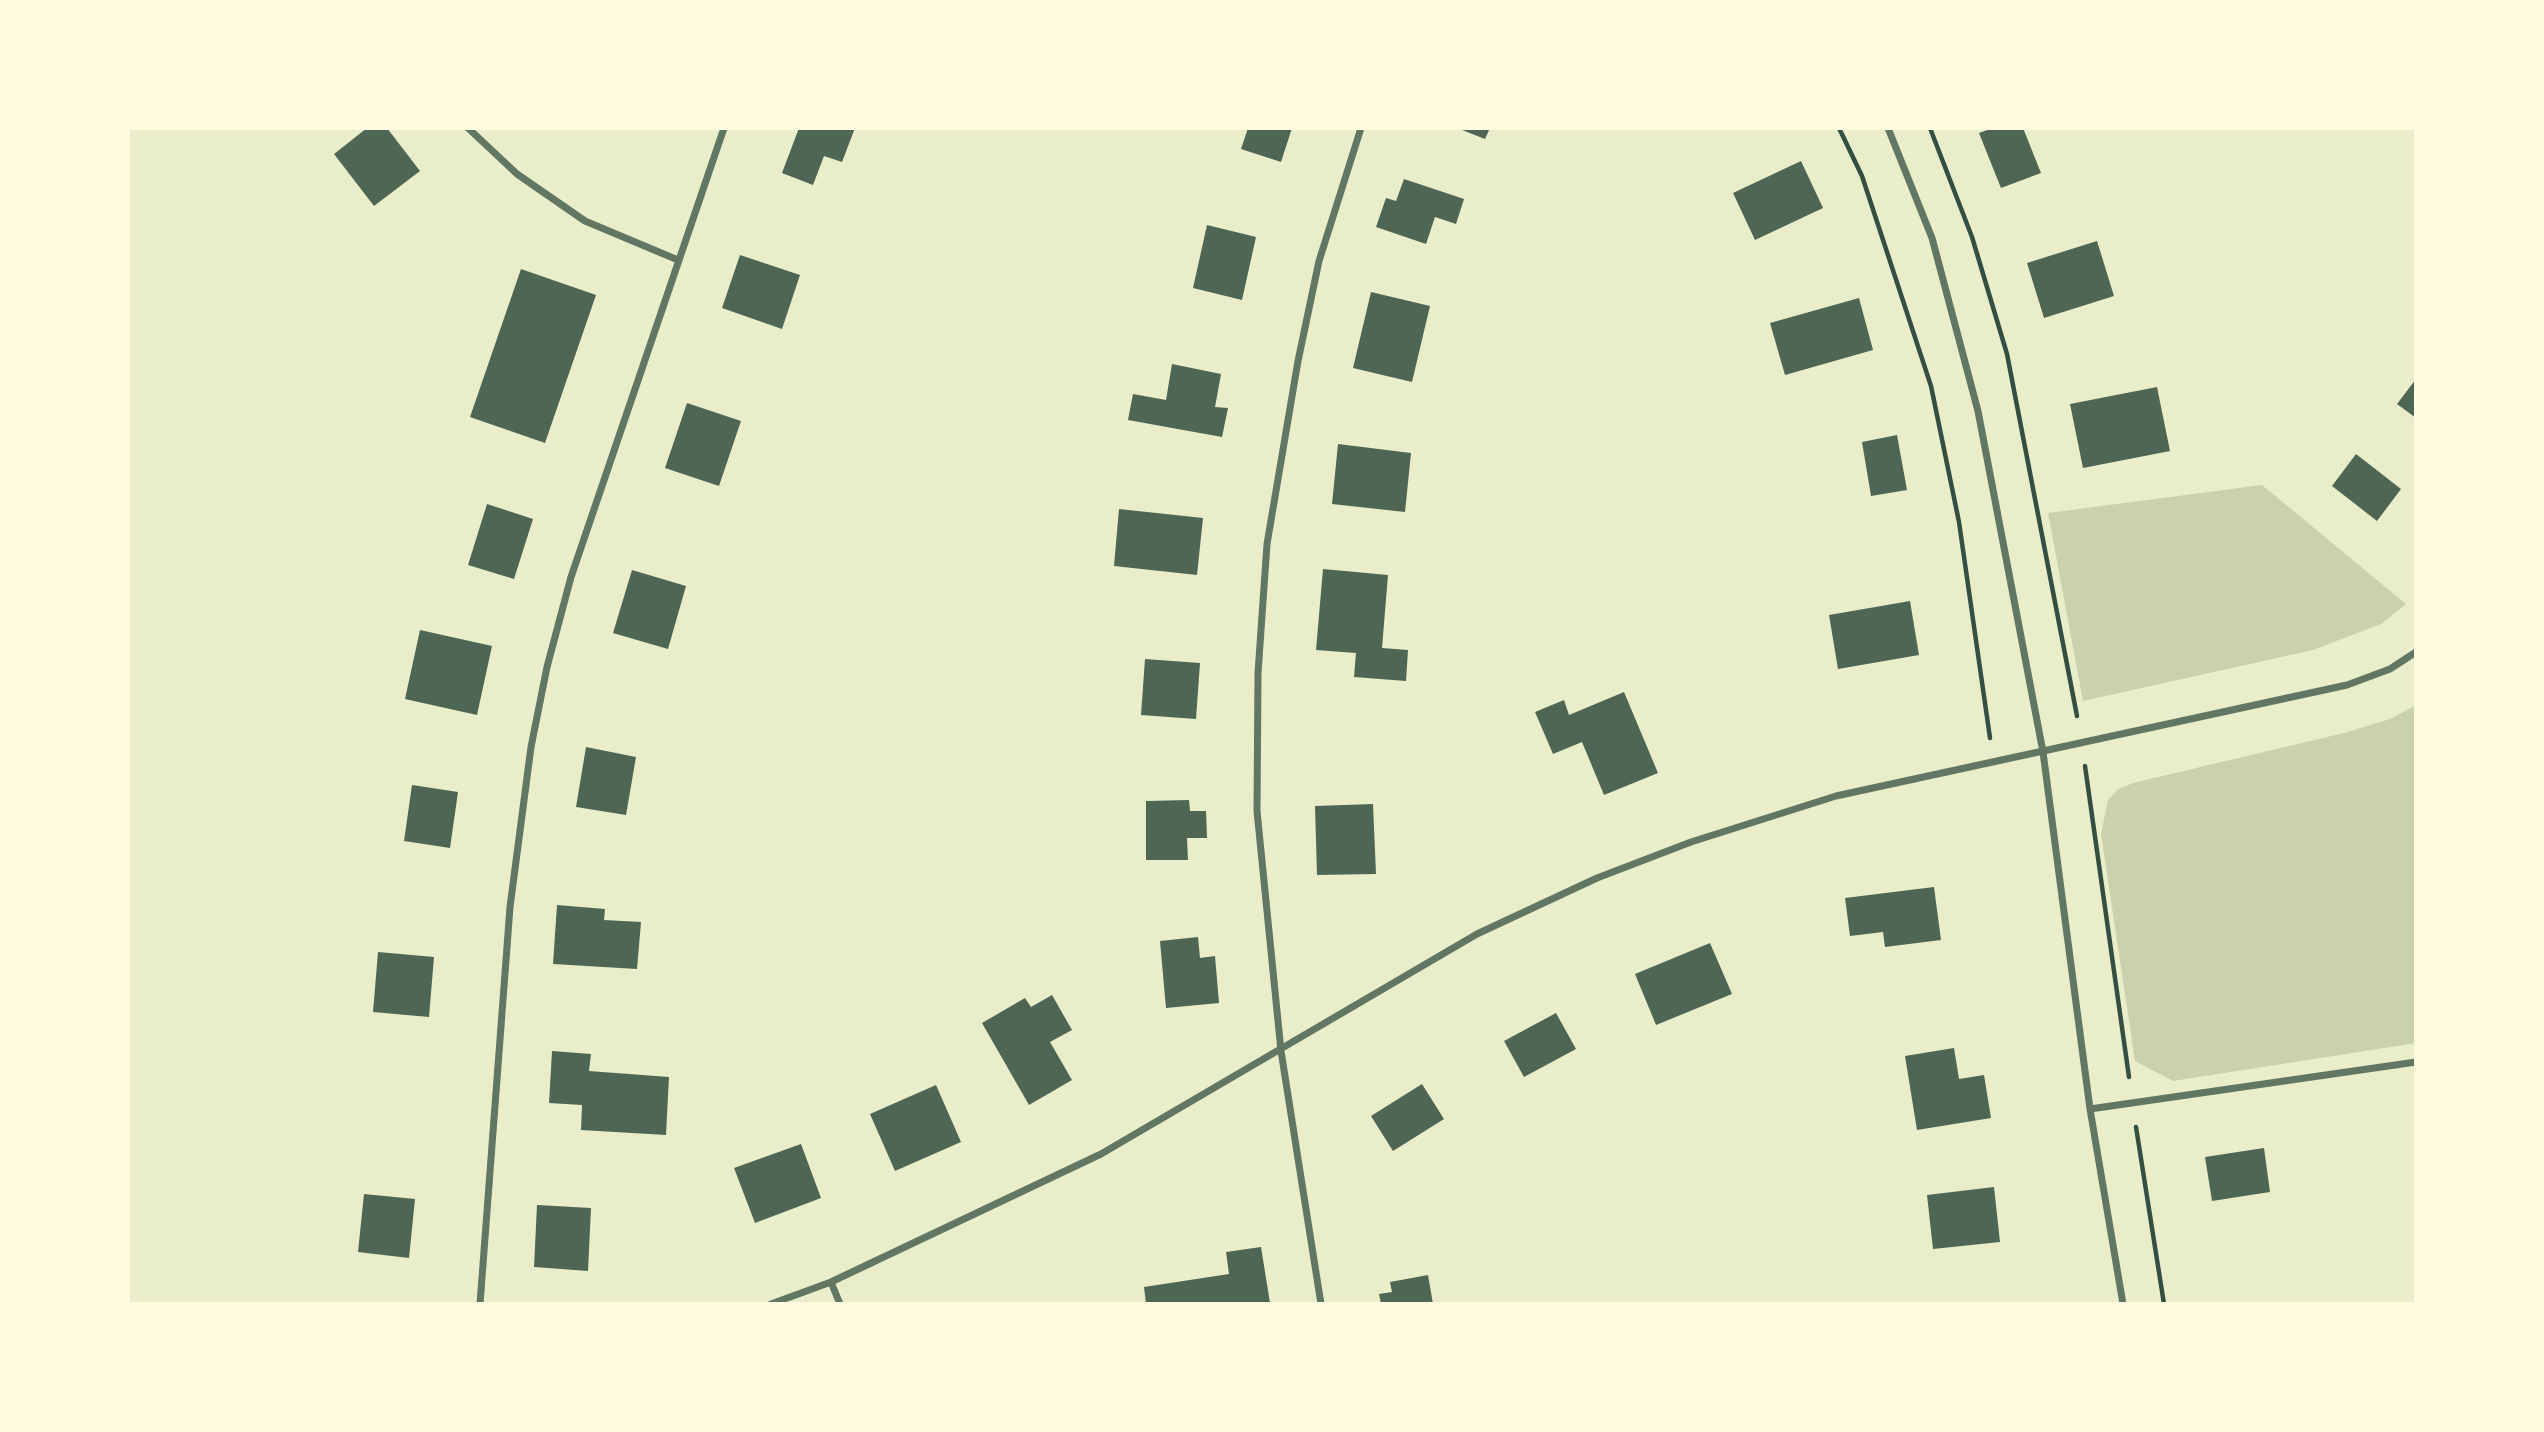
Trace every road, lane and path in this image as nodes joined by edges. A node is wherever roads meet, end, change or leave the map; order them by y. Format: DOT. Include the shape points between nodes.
graph roads {
  1 [pos="468,128"];
  2 [pos="724,128"];
  3 [pos="1361,128"];
  4 [pos="1839,128"];
  5 [pos="1888,128"];
  6 [pos="1930,128"];
  7 [pos="678,260"];
  8 [pos="2416,652"];
  9 [pos="2082,743"];
  10 [pos="2043,752"];
  11 [pos="1994,763"];
  12 [pos="1281,1051"];
  13 [pos="2416,1062"];
  14 [pos="2133,1103"];
  15 [pos="2090,1110"];
  16 [pos="831,1282"];
  17 [pos="480,1304"];
  18 [pos="771,1304"];
  19 [pos="839,1304"];
  20 [pos="1321,1304"];
  21 [pos="2123,1304"];
  22 [pos="2164,1304"];
  1 -- 7 [label="street" via="517,174 585,221"];
  2 -- 7 [label="street"];
  3 -- 12 [label="street" via="1317,273 1267,544 1258,673 1257,811"];
  4 -- 11 [label="path" via="1862,176 1931,386 1959,522"];
  5 -- 10 [label="street" via="1932,238 1978,411"];
  6 -- 9 [label="path" via="1972,237 2007,354"];
  7 -- 17 [label="street" via="571,577 531,747 510,907"];
  8 -- 9 [label="street" via="2390,669 2347,685"];
  9 -- 10 [label="street"];
  9 -- 14 [label="path"];
  10 -- 11 [label="street"];
  10 -- 15 [label="street"];
  11 -- 12 [label="street" via="1836,796 1691,842 1597,878 1477,934"];
  12 -- 16 [label="street" via="1101,1154"];
  12 -- 20 [label="street"];
  13 -- 14 [label="street"];
  14 -- 15 [label="street"];
  14 -- 22 [label="path"];
  15 -- 21 [label="street"];
  16 -- 18 [label="street"];
  16 -- 19 [label="street"];
}
